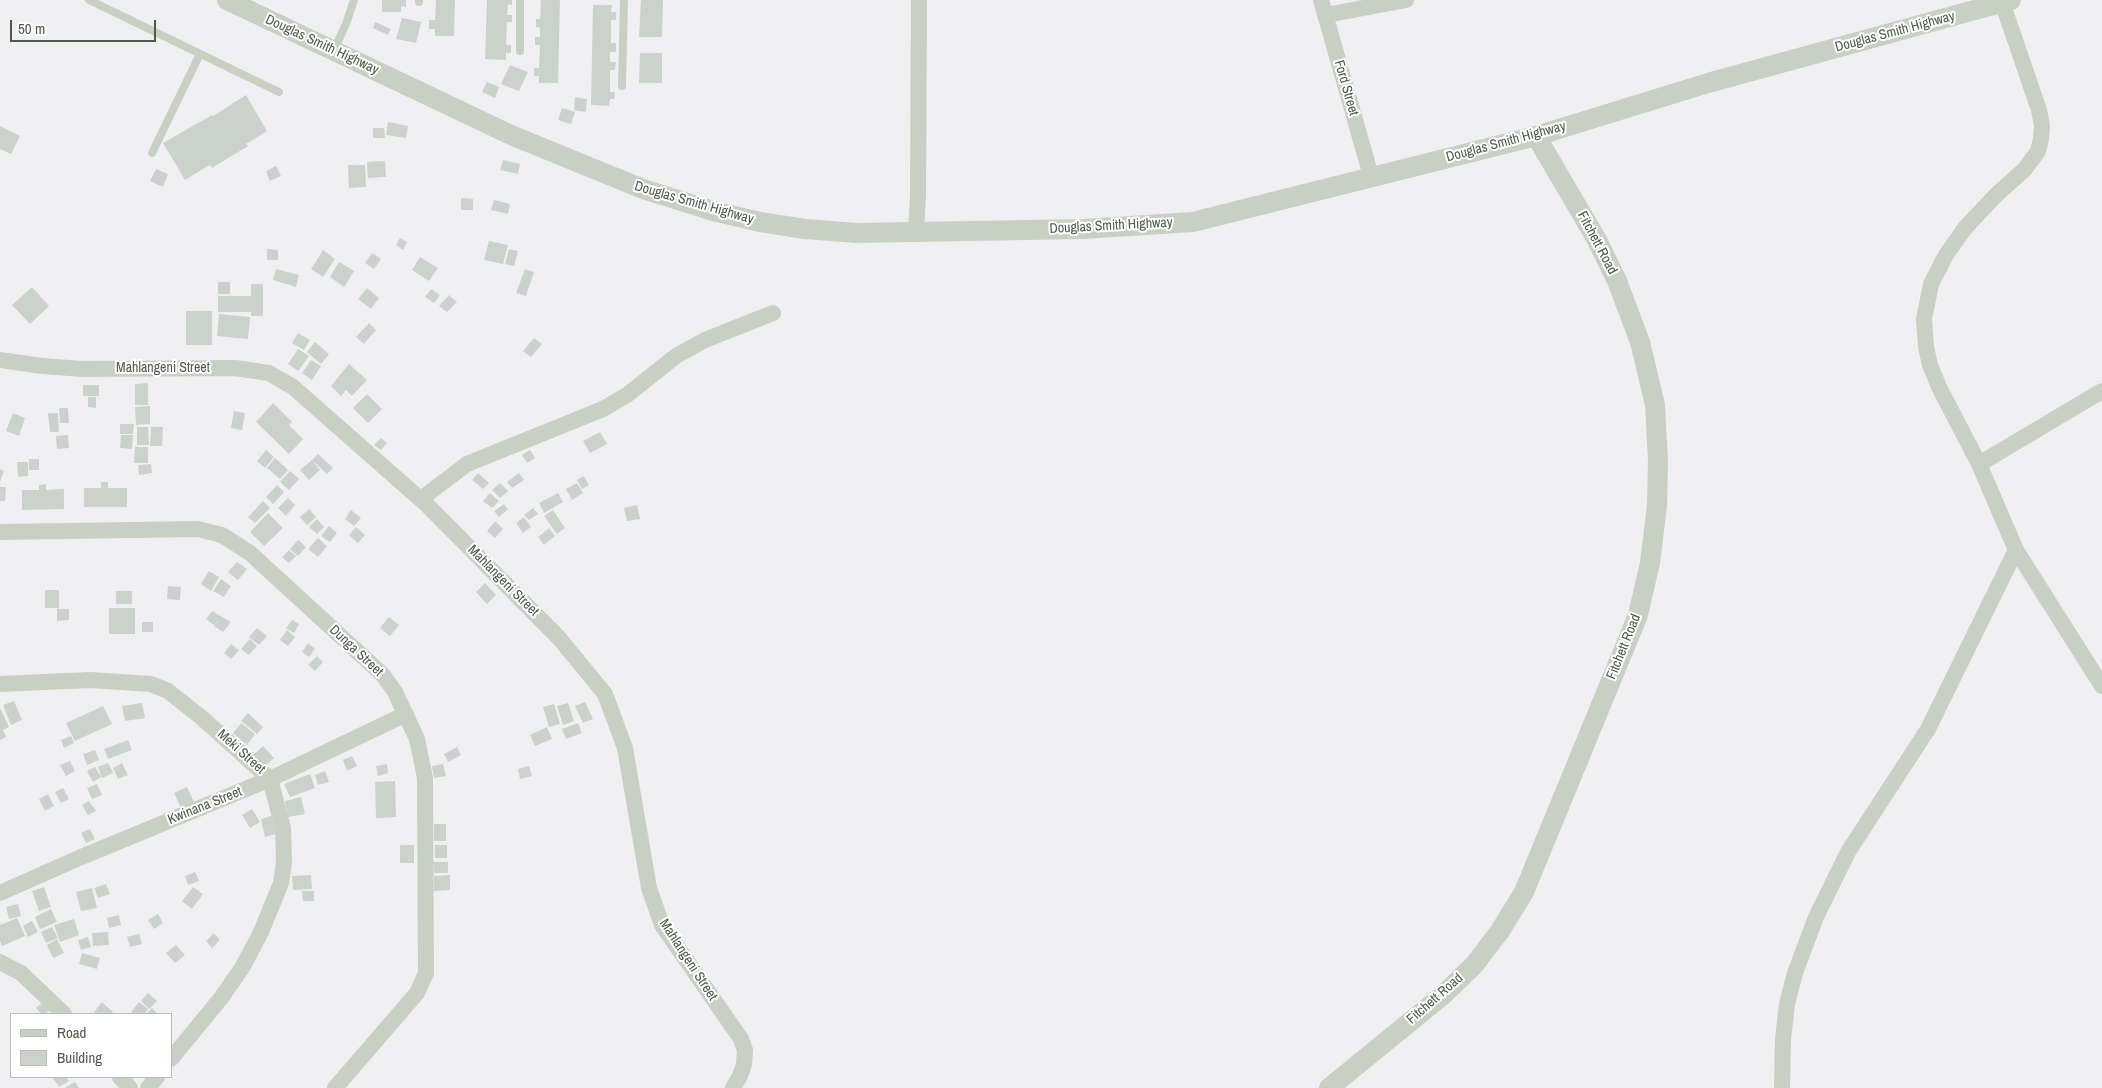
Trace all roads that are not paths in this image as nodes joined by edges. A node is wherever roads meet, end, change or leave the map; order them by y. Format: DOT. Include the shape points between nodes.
graph roads {
  1 [pos="89,0"];
  2 [pos="227,0"];
  3 [pos="354,0"];
  4 [pos="520,0"];
  5 [pos="624,0"];
  6 [pos="919,0"];
  7 [pos="1406,0"];
  8 [pos="2006,1"];
  9 [pos="1324,7"];
  10 [pos="334,50"];
  11 [pos="520,51"];
  12 [pos="200,54"];
  13 [pos="622,86"];
  14 [pos="278,92"];
  15 [pos="1536,136"];
  16 [pos="152,153"];
  17 [pos="1371,176"];
  18 [pos="923,233"];
  19 [pos="773,314"];
  20 [pos="0,361"];
  21 [pos="2102,391"];
  22 [pos="1979,464"];
  23 [pos="421,499"];
  24 [pos="0,532"];
  25 [pos="2016,550"];
  26 [pos="0,684"];
  27 [pos="2102,686"];
  28 [pos="406,714"];
  29 [pos="270,779"];
  30 [pos="0,893"];
  31 [pos="0,962"];
  32 [pos="63,1013"];
  33 [pos="172,1058"];
  34 [pos="121,1078"];
  35 [pos="156,1078"];
  36 [pos="130,1088"];
  37 [pos="148,1088"];
  38 [pos="335,1088"];
  39 [pos="733,1088"];
  40 [pos="1329,1088"];
  41 [pos="1782,1088"];
  1 -- 12 [label="lane"];
  2 -- 10 [label="street, Douglas Smith Highway"];
  3 -- 10 [label="lane"];
  4 -- 11 [label="lane"];
  5 -- 13 [label="lane"];
  6 -- 18 [label="street" via="918,195"];
  7 -- 9 [label="street"];
  8 -- 15 [label="street, Douglas Smith Highway" via="1708,83"];
  8 -- 22 [label="street" via="2039,110 2042,126 2038,151 2025,169 1965,228 1946,255 1931,284 1924,319 1930,365"];
  9 -- 17 [label="street, Ford Street"];
  10 -- 18 [label="street, Douglas Smith Highway" via="511,135 652,192 713,211 805,229"];
  12 -- 14 [label="lane"];
  12 -- 16 [label="lane"];
  15 -- 17 [label="street, Douglas Smith Highway"];
  15 -- 40 [label="street, Fitchett Road" via="1597,240 1617,281 1640,342 1655,405 1658,461 1657,506 1650,563 1638,615 1524,892 1474,965"];
  17 -- 18 [label="street, Douglas Smith Highway" via="1192,222 1083,229"];
  19 -- 23 [label="street" via="705,340 676,356 627,395 602,408 467,464"];
  20 -- 23 [label="street, Mahlangeni Street" via="83,369 235,368 269,374 293,387"];
  21 -- 22 [label="street"];
  22 -- 25 [label="street"];
  23 -- 39 [label="street, Mahlangeni Street" via="559,638 605,694 625,748 649,888 662,925 741,1039 745,1050 742,1070"];
  24 -- 28 [label="street, Dunga Street" via="198,529 222,535 250,553 383,675"];
  25 -- 27 [label="street"];
  25 -- 41 [label="street" via="1928,729 1848,852 1816,917 1787,1004"];
  26 -- 29 [label="street, Meki Street" via="90,680 151,684 168,692 202,718"];
  28 -- 29 [label="street, Kwinana Street"];
  28 -- 38 [label="street, Dunga Street" via="417,739 425,778 426,973 417,993"];
  29 -- 30 [label="street, Kwinana Street"];
  29 -- 33 [label="street, Meki Street" via="283,828 281,883 242,968"];
  31 -- 32 [label="street" via="21,973"];
  34 -- 36 [label="street"];
  35 -- 37 [label="street"];
}
